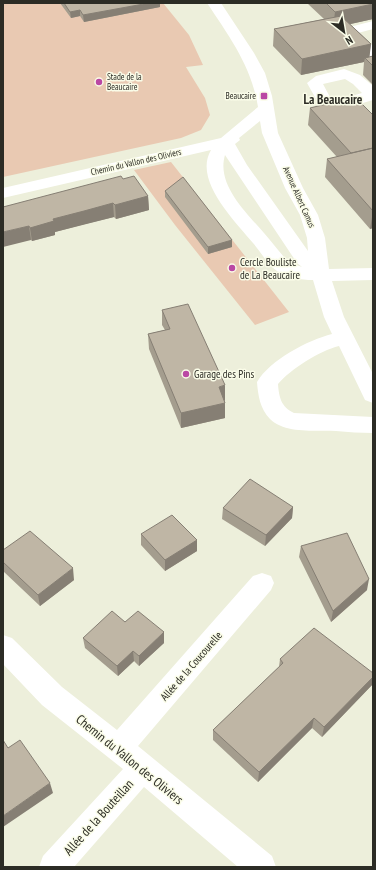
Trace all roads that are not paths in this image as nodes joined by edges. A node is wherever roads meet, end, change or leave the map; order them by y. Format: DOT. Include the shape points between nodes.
graph roads {
  1 [pos="214,3"];
  2 [pos="373,25"];
  3 [pos="373,54"];
  4 [pos="266,109"];
  5 [pos="270,133"];
  6 [pos="226,142"];
  7 [pos="3,193"];
  8 [pos="320,274"];
  9 [pos="373,274"];
  10 [pos="345,338"];
  11 [pos="373,395"];
  12 [pos="373,425"];
  13 [pos="262,583"];
  14 [pos="3,646"];
  15 [pos="119,748"];
  16 [pos="143,768"];
  17 [pos="54,867"];
  18 [pos="261,867"];
  1 -- 4 [label="street, Avenue Albert Camus" via="251,60 259,79"];
  2 -- 3 [label="street" via="350,31 350,34"];
  4 -- 5 [label="street, Avenue Albert Camus"];
  4 -- 6 [label="street"];
  5 -- 6 [label="street, Chemin du Vallon des Oliviers"];
  5 -- 8 [label="street, Avenue Albert Camus" via="309,215 316,238"];
  6 -- 7 [label="street, Chemin du Vallon des Oliviers"];
  6 -- 8 [label="street" via="304,259"];
  6 -- 8 [label="street" via="216,156 214,171 234,208 288,270 303,274"];
  8 -- 9 [label="street"];
  8 -- 10 [label="street, Avenue Albert Camus" via="334,317"];
  10 -- 11 [label="street, Avenue Albert Camus"];
  10 -- 12 [label="street" via="323,343 277,371 267,382 267,397 276,413 288,420 308,424"];
  13 -- 15 [label="street, Allée de la Coucourelle"];
  14 -- 15 [label="street, Chemin du Vallon des Oliviers" via="52,696"];
  15 -- 16 [label="street, Chemin du Vallon des Oliviers"];
  16 -- 17 [label="street, Allée de la Bouteillan"];
  16 -- 18 [label="street, Chemin du Vallon des Oliviers"];
}
